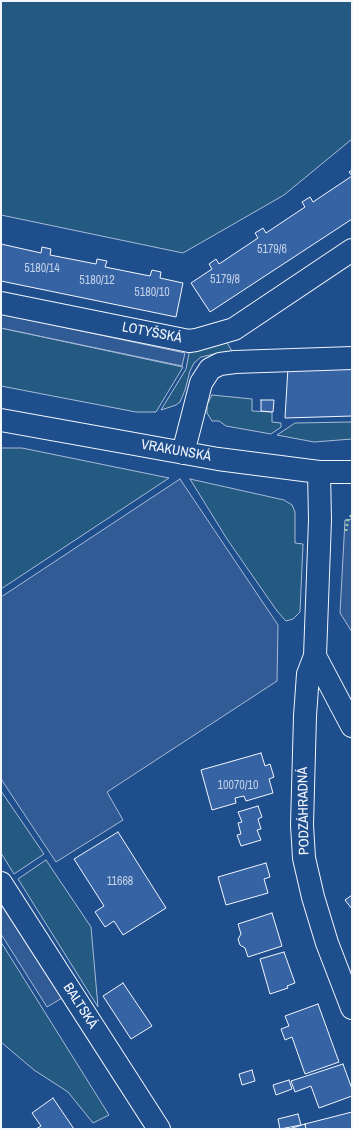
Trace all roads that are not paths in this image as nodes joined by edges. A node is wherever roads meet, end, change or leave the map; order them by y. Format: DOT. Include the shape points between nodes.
graph roads {
  1 [pos="352,250"];
  2 [pos="1,303"];
  3 [pos="352,358"];
  4 [pos="1,420"];
  5 [pos="184,453"];
  6 [pos="319,472"];
  7 [pos="352,472"];
  8 [pos="315,656"];
  9 [pos="352,726"];
  10 [pos="1,884"];
  11 [pos="352,1008"];
  12 [pos="159,1129"];
  1 -- 2 [label="street, LOTYŠSKÁ" via="234,329 189,341"];
  3 -- 5 [label="street" via="235,362 210,368 196,401"];
  4 -- 5 [label="street, VRAKUNSKÁ"];
  5 -- 6 [label="street, VRAKUNSKÁ"];
  6 -- 7 [label="street, VRAKUNSKÁ"];
  6 -- 8 [label="street, PODZÁHRADNÁ" via="320,520"];
  8 -- 9 [label="street, PODZÁHRADNÁ"];
  8 -- 11 [label="street, PODZÁHRADNÁ" via="308,674 305,716 302,825 304,858 320,920"];
  10 -- 12 [label="street, BALTSKÁ"];
}
